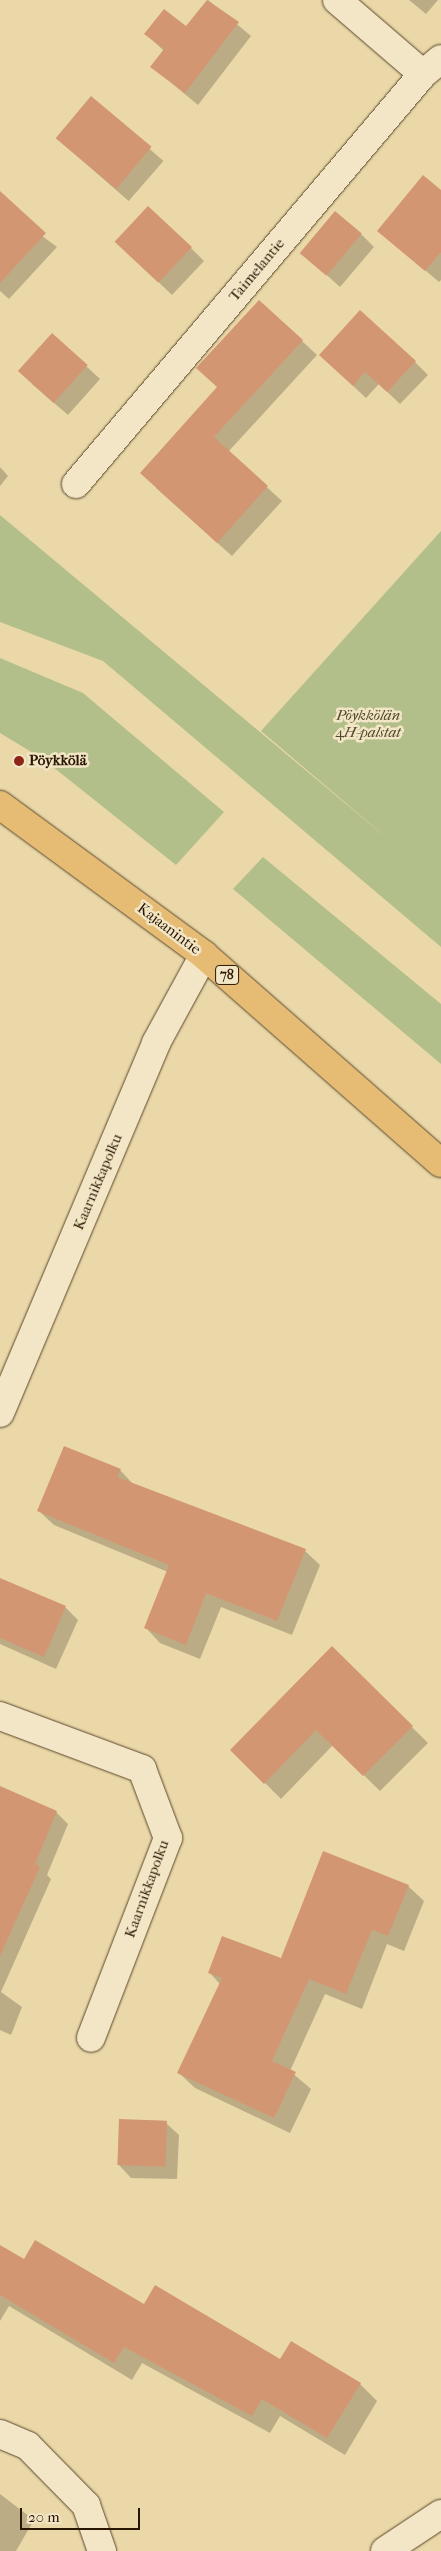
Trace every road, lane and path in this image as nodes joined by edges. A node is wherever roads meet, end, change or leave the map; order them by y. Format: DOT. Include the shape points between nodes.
graph roads {
  1 [pos="337,0"];
  2 [pos="432,66"];
  3 [pos="76,484"];
  4 [pos="0,805"];
  5 [pos="204,955"];
  6 [pos="441,1163"];
  7 [pos="0,1413"];
  8 [pos="0,1716"];
  9 [pos="91,2038"];
  10 [pos="0,2434"];
  11 [pos="441,2514"];
  12 [pos="102,2551"];
  13 [pos="385,2551"];
  1 -- 2 [label="street"];
  2 -- 3 [label="street, Taimelantie"];
  4 -- 5 [label="main road, Kajaanintie / 78"];
  5 -- 6 [label="main road, Kajaanintie / 78"];
  5 -- 7 [label="street, Kaarnikkapolku" via="156,1043"];
  8 -- 9 [label="street, Kaarnikkapolku" via="142,1770 168,1838"];
  10 -- 12 [label="street" via="28,2446 86,2505"];
  11 -- 13 [label="street"];
}
